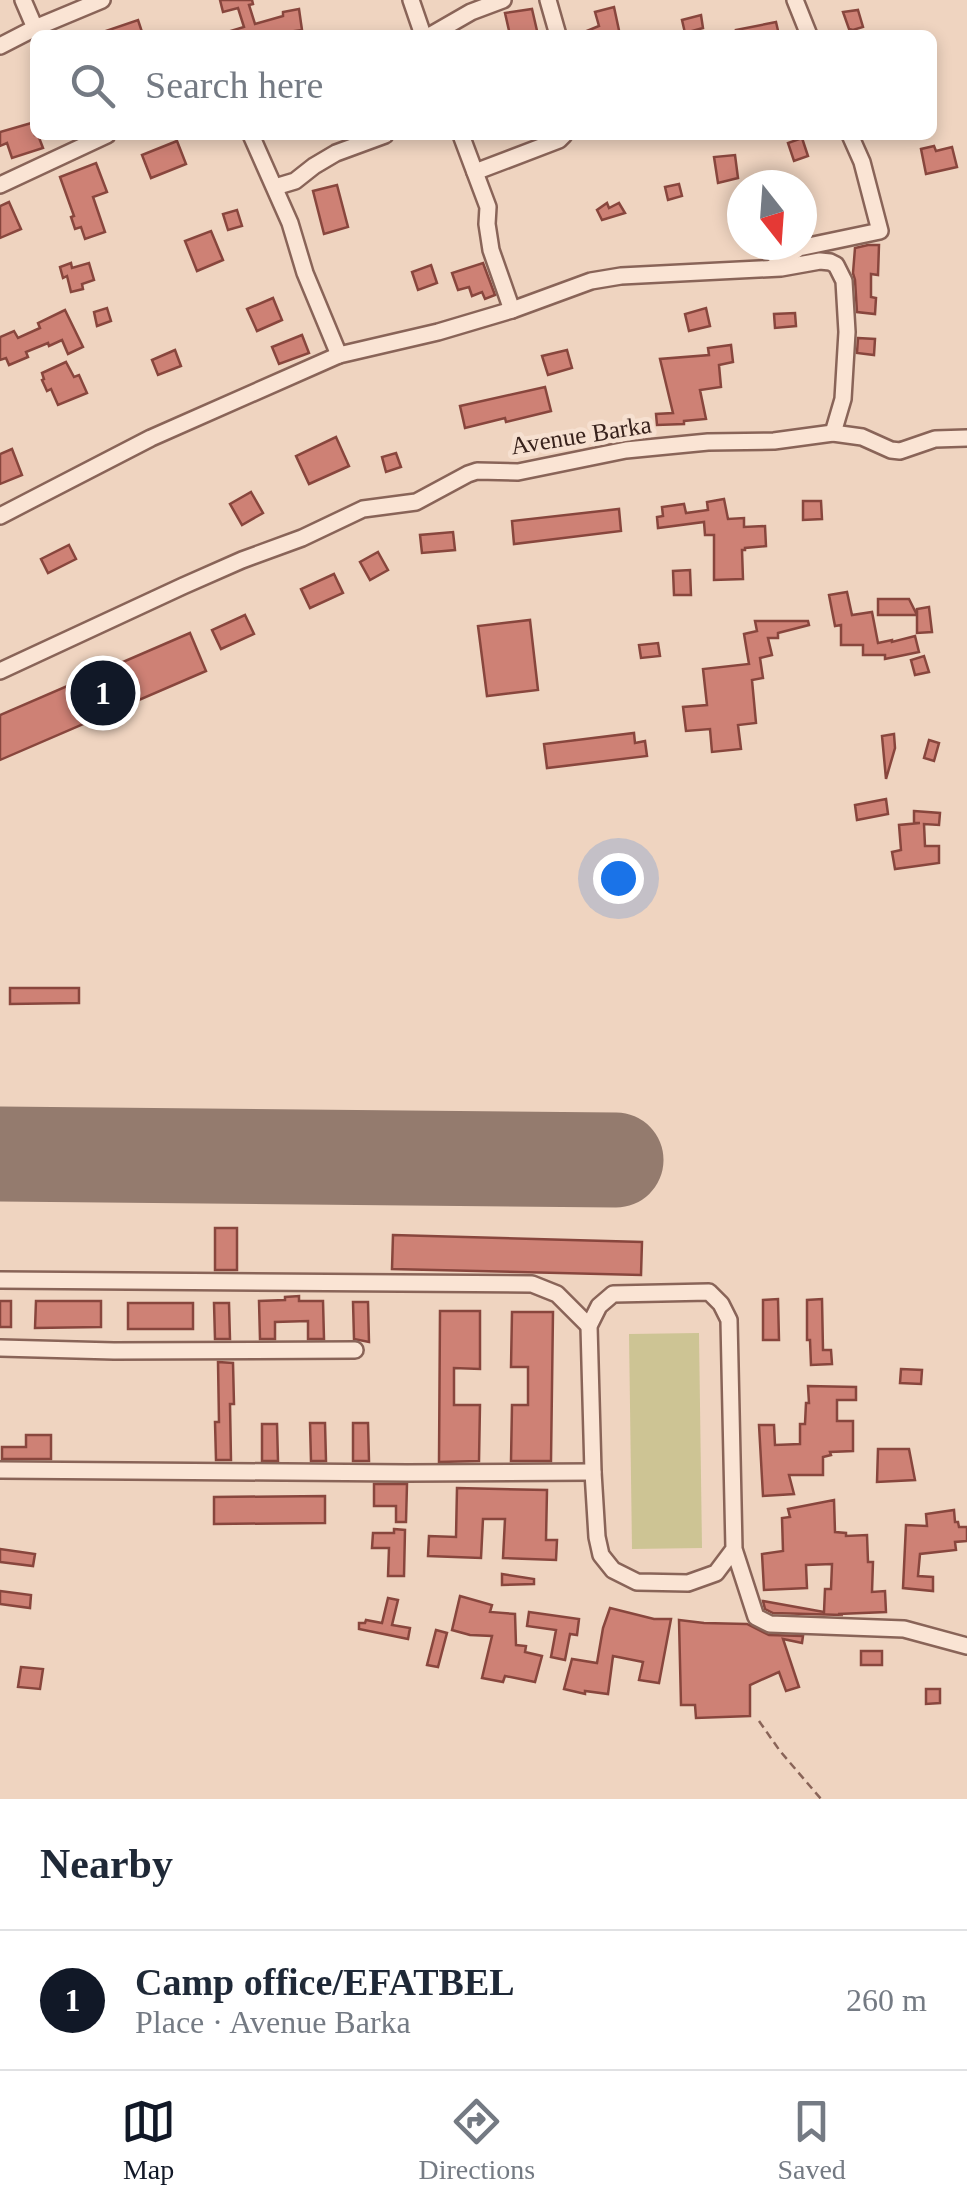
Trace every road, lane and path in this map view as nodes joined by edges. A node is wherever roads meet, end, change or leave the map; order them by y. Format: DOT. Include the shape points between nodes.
graph roads {
  1 [pos="23,0"];
  2 [pos="102,0"];
  3 [pos="411,0"];
  4 [pos="503,0"];
  5 [pos="548,0"];
  6 [pos="794,0"];
  7 [pos="35,28"];
  8 [pos="31,30"];
  9 [pos="421,30"];
  10 [pos="440,30"];
  11 [pos="557,30"];
  12 [pos="806,30"];
  13 [pos="30,31"];
  14 [pos="0,46"];
  15 [pos="97,140"];
  16 [pos="253,140"];
  17 [pos="371,140"];
  18 [pos="463,140"];
  19 [pos="559,140"];
  20 [pos="852,140"];
  21 [pos="475,172"];
  22 [pos="0,185"];
  23 [pos="275,187"];
  24 [pos="770,269"];
  25 [pos="512,310"];
  26 [pos="339,355"];
  27 [pos="833,433"];
  28 [pos="967,438"];
  29 [pos="0,516"];
  30 [pos="0,670"];
  31 [pos="0,1280"];
  32 [pos="589,1326"];
  33 [pos="0,1348"];
  34 [pos="355,1350"];
  35 [pos="0,1470"];
  36 [pos="593,1472"];
  37 [pos="734,1548"];
  38 [pos="967,1646"];
  39 [pos="759,1721"];
  40 [pos="821,1799"];
  1 -- 7 [label="street"];
  2 -- 7 [label="street"];
  3 -- 9 [label="street"];
  4 -- 10 [label="street"];
  5 -- 11 [label="street"];
  6 -- 12 [label="street"];
  7 -- 8 [label="street"];
  13 -- 14 [label="street"];
  15 -- 22 [label="street"];
  16 -- 23 [label="street"];
  17 -- 23 [label="street"];
  18 -- 21 [label="street"];
  19 -- 21 [label="street"];
  20 -- 24 [label="street" via="880,231 799,248"];
  21 -- 25 [label="street"];
  23 -- 26 [label="street"];
  24 -- 25 [label="street" via="621,276"];
  24 -- 27 [label="street" via="820,261 841,271 846,374"];
  25 -- 26 [label="street"];
  26 -- 29 [label="street" via="150,438"];
  27 -- 28 [label="street, Avenue Barka" via="900,451 935,439"];
  27 -- 30 [label="street, Avenue Barka" via="626,450 518,472 477,471 416,502 363,510 242,560"];
  31 -- 32 [label="street" via="532,1284 557,1294"];
  32 -- 36 [label="street"];
  32 -- 37 [label="street" via="613,1294 708,1292 721,1304 729,1320"];
  33 -- 34 [label="street"];
  35 -- 36 [label="street"];
  36 -- 37 [label="street" via="601,1555 624,1576 688,1583 716,1573"];
  37 -- 38 [label="street" via="752,1610 762,1622 904,1629"];
  39 -- 40 [label="path"];
}
